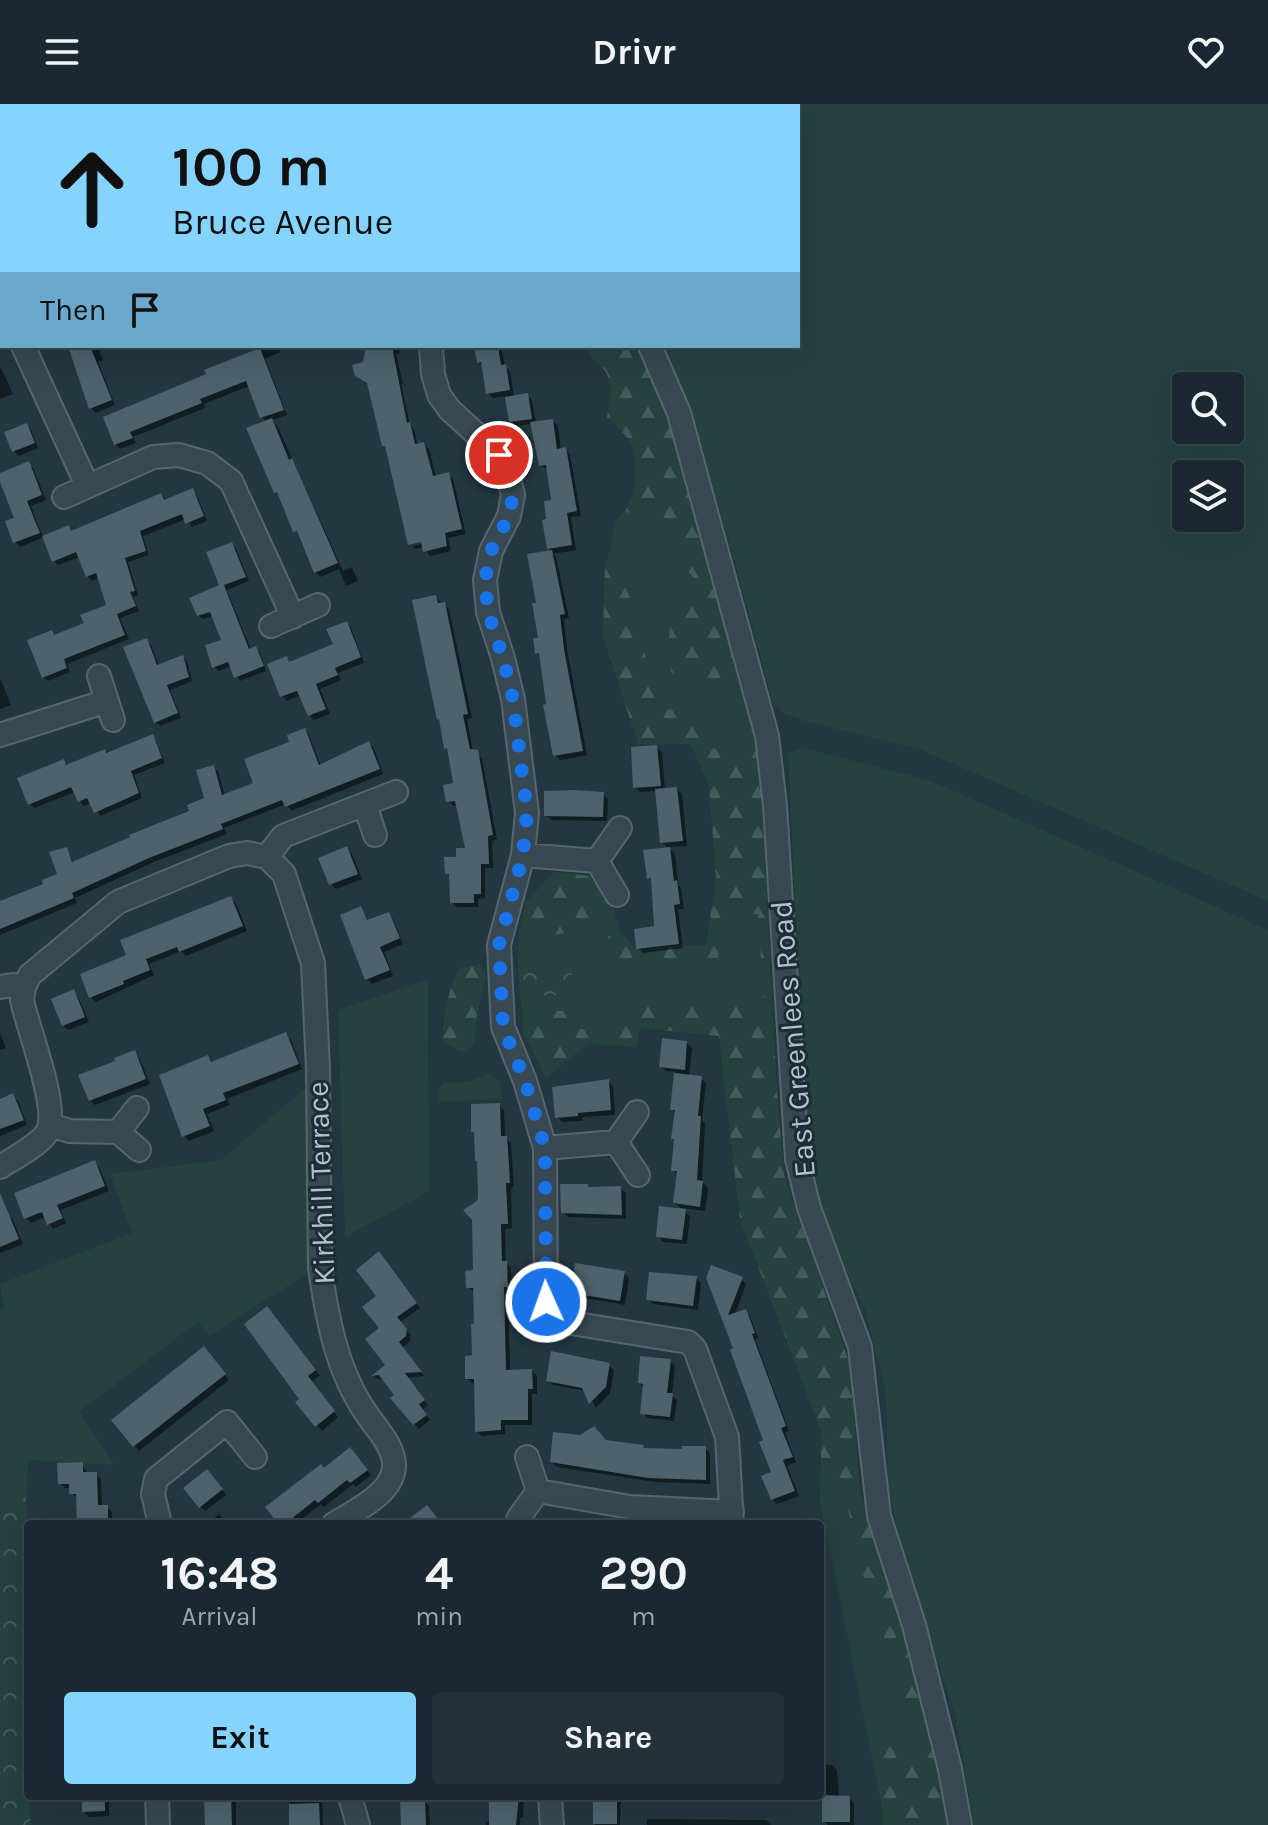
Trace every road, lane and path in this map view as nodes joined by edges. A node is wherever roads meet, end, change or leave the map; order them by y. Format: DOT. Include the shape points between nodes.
graph roads {
  1 [pos="24,348"];
  2 [pos="431,348"];
  3 [pos="651,348"];
  4 [pos="87,485"];
  5 [pos="64,497"];
  6 [pos="318,605"];
  7 [pos="293,617"];
  8 [pos="271,626"];
  9 [pos="99,676"];
  10 [pos="0,735"];
  11 [pos="396,792"];
  12 [pos="365,805"];
  13 [pos="620,828"];
  14 [pos="375,835"];
  15 [pos="523,855"];
  16 [pos="267,857"];
  17 [pos="597,861"];
  18 [pos="617,895"];
  19 [pos="0,987"];
  20 [pos="24,987"];
  21 [pos="137,1108"];
  22 [pos="637,1112"];
  23 [pos="51,1125"];
  24 [pos="118,1132"];
  25 [pos="616,1142"];
  26 [pos="545,1148"];
  27 [pos="139,1150"];
  28 [pos="0,1167"];
  29 [pos="638,1175"];
  30 [pos="255,1457"];
  31 [pos="527,1457"];
  32 [pos="538,1491"];
  33 [pos="732,1518"];
  34 [pos="518,1519"];
  35 [pos="159,1520"];
  36 [pos="340,1520"];
  37 [pos="157,1800"];
  38 [pos="351,1800"];
  39 [pos="550,1800"];
  40 [pos="158,1825"];
  41 [pos="358,1825"];
  42 [pos="552,1825"];
  43 [pos="960,1825"];
  1 -- 4 [label="street"];
  2 -- 15 [label="street" via="439,395 499,455 513,495 485,580 521,753 527,813"];
  3 -- 43 [label="street, East Greenlees Road" via="679,413 767,736 797,1159 809,1208 860,1347 879,1516 914,1625"];
  4 -- 5 [label="street"];
  4 -- 7 [label="street" via="153,457 179,455 216,468 231,481 243,504"];
  6 -- 7 [label="street"];
  7 -- 8 [label="street"];
  9 -- 10 [label="street" via="110,710"];
  11 -- 12 [label="street"];
  12 -- 14 [label="street"];
  12 -- 16 [label="street" via="283,836"];
  13 -- 17 [label="street"];
  15 -- 17 [label="street"];
  15 -- 26 [label="street" via="499,945 503,1027"];
  16 -- 20 [label="street" via="229,856 118,902 30,975"];
  16 -- 36 [label="street, Kirkhill Terrace" via="284,874 313,963 324,1297 341,1365 389,1447 394,1466 382,1492"];
  17 -- 18 [label="street"];
  19 -- 20 [label="street"];
  20 -- 23 [label="street" via="22,1000"];
  21 -- 24 [label="street"];
  22 -- 25 [label="street"];
  23 -- 24 [label="street" via="69,1131"];
  23 -- 28 [label="street"];
  24 -- 27 [label="street"];
  25 -- 26 [label="street"];
  25 -- 29 [label="street"];
  26 -- 33 [label="street" via="544,1280 549,1311 565,1322 688,1342 695,1349 727,1437"];
  30 -- 35 [label="street" via="227,1422 156,1479 153,1494"];
  31 -- 32 [label="street"];
  32 -- 33 [label="street"];
  32 -- 34 [label="street"];
  37 -- 40 [label="street"];
  38 -- 41 [label="street"];
  39 -- 42 [label="street"];
}
